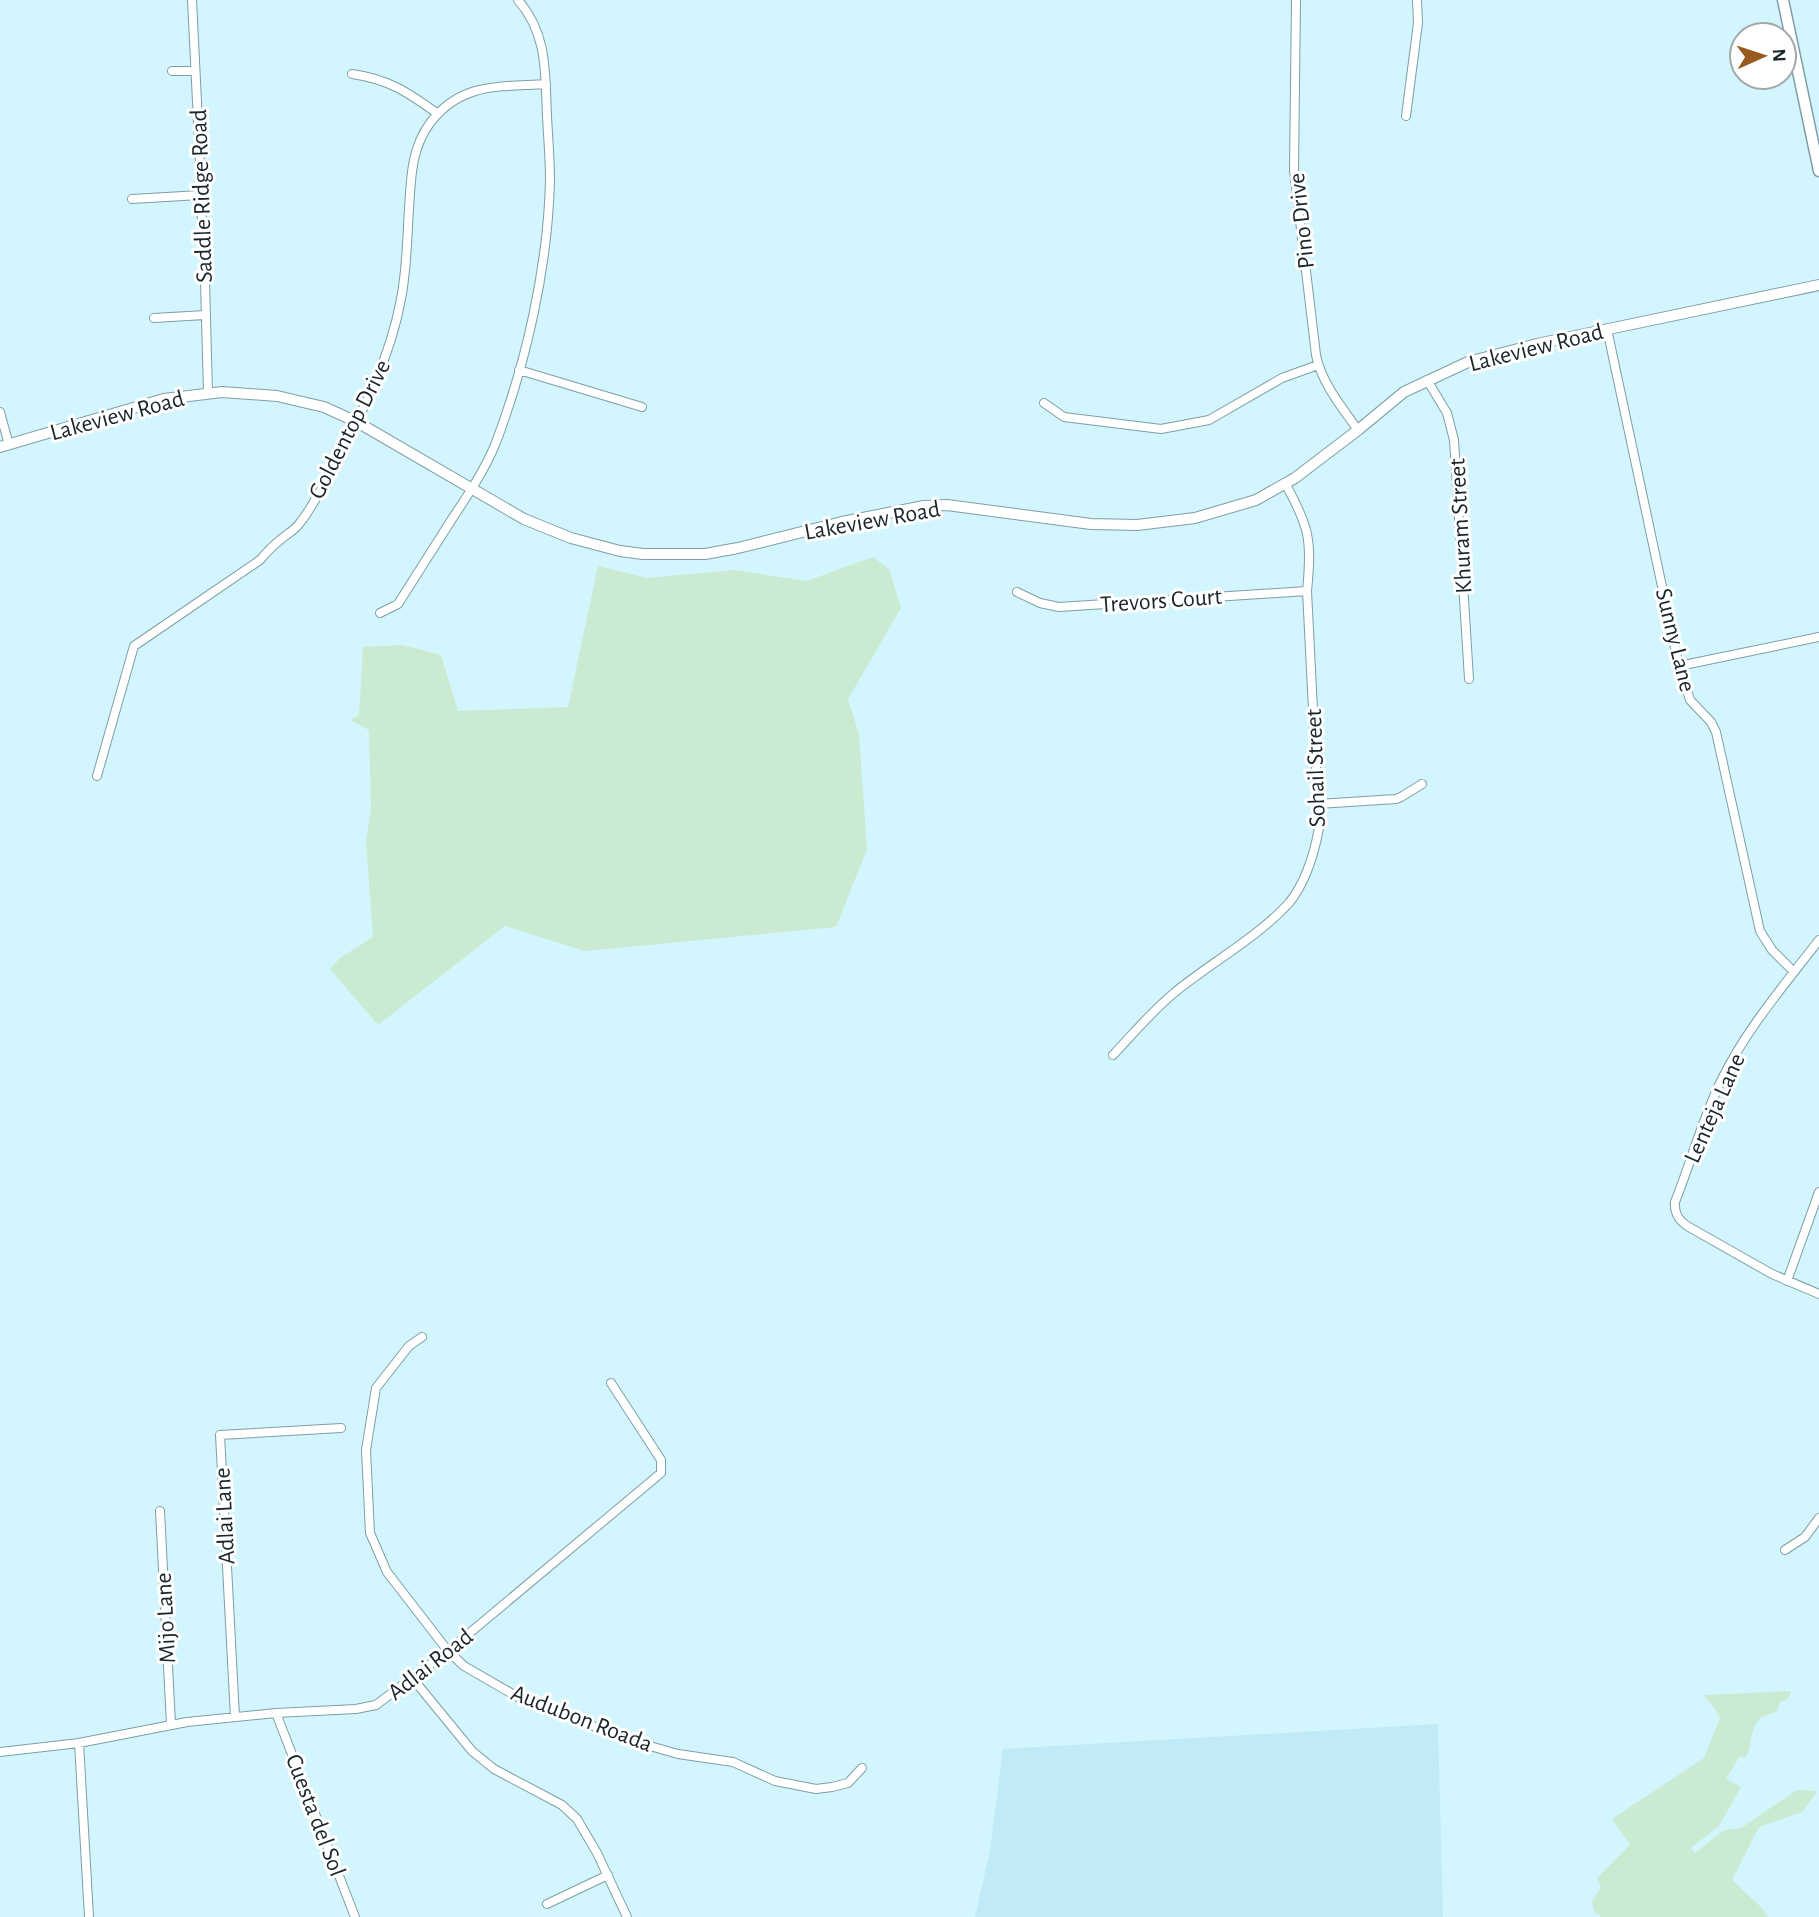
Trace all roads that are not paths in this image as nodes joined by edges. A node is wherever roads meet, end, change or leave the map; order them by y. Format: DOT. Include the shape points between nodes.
graph roads {
  1 [pos="192,0"];
  2 [pos="518,0"];
  3 [pos="1296,0"];
  4 [pos="1418,0"];
  5 [pos="1783,0"];
  6 [pos="172,71"];
  7 [pos="195,71"];
  8 [pos="352,74"];
  9 [pos="546,84"];
  10 [pos="438,114"];
  11 [pos="1406,116"];
  12 [pos="1819,170"];
  13 [pos="200,195"];
  14 [pos="132,199"];
  15 [pos="1819,285"];
  16 [pos="205,315"];
  17 [pos="154,318"];
  18 [pos="1607,329"];
  19 [pos="1318,365"];
  20 [pos="519,370"];
  21 [pos="1427,380"];
  22 [pos="208,393"];
  23 [pos="1044,404"];
  24 [pos="642,407"];
  25 [pos="0,412"];
  26 [pos="357,422"];
  27 [pos="1359,430"];
  28 [pos="4,446"];
  29 [pos="1285,483"];
  30 [pos="472,489"];
  31 [pos="1307,591"];
  32 [pos="1017,593"];
  33 [pos="380,613"];
  34 [pos="1819,637"];
  35 [pos="1679,666"];
  36 [pos="1469,679"];
  37 [pos="97,776"];
  38 [pos="1422,784"];
  39 [pos="1318,804"];
  40 [pos="1819,940"];
  41 [pos="1794,972"];
  42 [pos="1113,1055"];
  43 [pos="1819,1192"];
  44 [pos="1787,1281"];
  45 [pos="1819,1294"];
  46 [pos="422,1336"];
  47 [pos="611,1383"];
  48 [pos="341,1428"];
  49 [pos="160,1511"];
  50 [pos="1819,1518"];
  51 [pos="1785,1550"];
  52 [pos="449,1651"];
  53 [pos="413,1679"];
  54 [pos="276,1713"];
  55 [pos="235,1717"];
  56 [pos="171,1724"];
  57 [pos="79,1743"];
  58 [pos="0,1752"];
  59 [pos="862,1768"];
  60 [pos="608,1875"];
  61 [pos="547,1903"];
  62 [pos="89,1917"];
  63 [pos="355,1917"];
  64 [pos="627,1917"];
  1 -- 7 [label="street, Saddle Ridge Road"];
  2 -- 9 [label="street" via="540,37"];
  3 -- 19 [label="street, Pino Drive" via="1294,170"];
  4 -- 11 [label="street"];
  5 -- 12 [label="main road"];
  6 -- 7 [label="street"];
  7 -- 13 [label="street, Saddle Ridge Road"];
  8 -- 10 [label="street" via="403,89"];
  9 -- 10 [label="street, Goldentop Drive" via="481,89 458,98"];
  9 -- 20 [label="street" via="550,180 546,241"];
  10 -- 26 [label="street, Goldentop Drive" via="424,132 412,164 405,272 388,353"];
  13 -- 14 [label="street"];
  13 -- 16 [label="street, Saddle Ridge Road"];
  15 -- 18 [label="street, Lakeview Road"];
  16 -- 17 [label="street"];
  16 -- 22 [label="street, Saddle Ridge Road"];
  18 -- 21 [label="street, Lakeview Road" via="1489,355"];
  18 -- 35 [label="street, Sunny Lane"];
  19 -- 23 [label="street" via="1282,378 1209,420 1161,429 1063,417"];
  19 -- 27 [label="street, Pino Drive"];
  20 -- 24 [label="street"];
  20 -- 30 [label="street" via="494,447"];
  21 -- 27 [label="street, Lakeview Road"];
  21 -- 36 [label="street, Khuram Street" via="1447,413 1454,440"];
  22 -- 26 [label="street, Lakeview Road" via="277,396 324,407"];
  22 -- 28 [label="street, Lakeview Road" via="164,399"];
  25 -- 28 [label="street"];
  26 -- 30 [label="street, Lakeview Road"];
  26 -- 37 [label="street, Goldentop Drive" via="299,525 260,559 134,646"];
  27 -- 29 [label="street, Lakeview Road"];
  29 -- 30 [label="street, Lakeview Road" via="1256,500 1195,518 1137,526 924,506 705,554 643,554 583,541 524,519"];
  29 -- 31 [label="street, Sohail Street" via="1308,534"];
  30 -- 33 [label="street" via="398,604"];
  31 -- 32 [label="street, Trevors Court" via="1059,607"];
  31 -- 39 [label="street, Sohail Street"];
  34 -- 35 [label="street"];
  35 -- 41 [label="street, Sunny Lane" via="1690,700 1717,732 1760,931"];
  38 -- 39 [label="street" via="1396,799"];
  39 -- 42 [label="street, Sohail Street" via="1315,849 1307,874 1290,901 1172,994"];
  40 -- 41 [label="street, Lenteja Lane"];
  41 -- 44 [label="street, Lenteja Lane" via="1744,1041 1721,1082 1675,1202 1676,1215 1689,1227"];
  43 -- 44 [label="street"];
  44 -- 45 [label="street"];
  46 -- 52 [label="street, Audubon Roada" via="376,1388 366,1450 370,1533 387,1572"];
  47 -- 52 [label="street, Adlai Road" via="661,1460 662,1473"];
  48 -- 55 [label="street, Adlai Lane" via="220,1435"];
  49 -- 56 [label="street, Mijo Lane"];
  50 -- 51 [label="street" via="1805,1537"];
  52 -- 53 [label="street, Adlai Road"];
  52 -- 59 [label="street, Audubon Roada" via="464,1667 523,1700 678,1754 733,1762 775,1781 816,1789 848,1783"];
  53 -- 54 [label="street, Adlai Road" via="376,1705"];
  53 -- 60 [label="street" via="472,1751 494,1769 562,1805 577,1819"];
  54 -- 55 [label="street, Adlai Road"];
  54 -- 63 [label="street, Cuesta del Sol"];
  55 -- 56 [label="street, Adlai Road"];
  56 -- 57 [label="street, Adlai Road"];
  57 -- 58 [label="street, Adlai Road"];
  57 -- 62 [label="street"];
  60 -- 61 [label="street"];
  60 -- 64 [label="street"];
}
